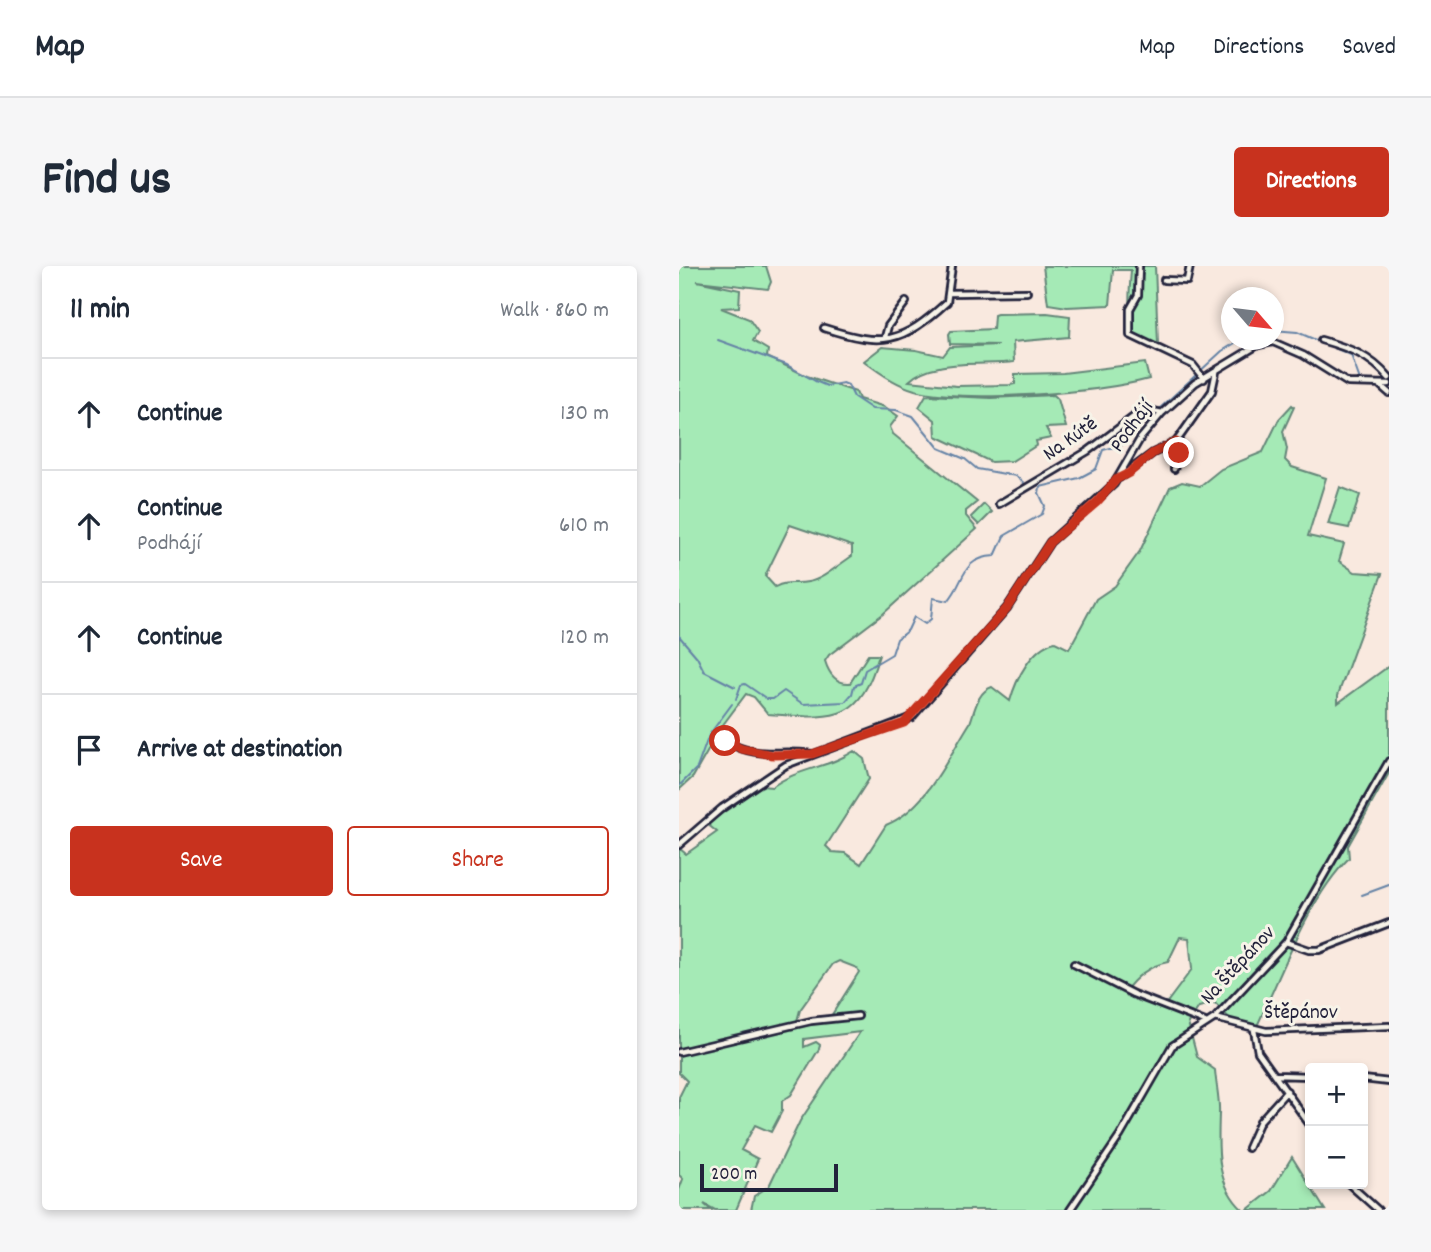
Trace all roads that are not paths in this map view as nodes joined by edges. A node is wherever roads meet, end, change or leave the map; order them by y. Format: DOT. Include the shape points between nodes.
graph roads {
  1 [pos="952,266"];
  2 [pos="1139,266"];
  3 [pos="1190,266"];
  4 [pos="1164,280"];
  5 [pos="1027,292"];
  6 [pos="949,293"];
  7 [pos="906,303"];
  8 [pos="824,328"];
  9 [pos="885,337"];
  10 [pos="1321,340"];
  11 [pos="1216,372"];
  12 [pos="1201,374"];
  13 [pos="1389,378"];
  14 [pos="1389,384"];
  15 [pos="1380,386"];
  16 [pos="1389,393"];
  17 [pos="1159,411"];
  18 [pos="1176,442"];
  19 [pos="1174,469"];
  20 [pos="1117,479"];
  21 [pos="999,504"];
  22 [pos="725,741"];
  23 [pos="812,754"];
  24 [pos="1389,761"];
  25 [pos="679,845"];
  26 [pos="1389,923"];
  27 [pos="1286,942"];
  28 [pos="1074,964"];
  29 [pos="858,1016"];
  30 [pos="1215,1018"];
  31 [pos="1206,1022"];
  32 [pos="1389,1026"];
  33 [pos="1254,1030"];
  34 [pos="679,1052"];
  35 [pos="1274,1075"];
  36 [pos="1305,1076"];
  37 [pos="1368,1080"];
  38 [pos="1389,1082"];
  39 [pos="1287,1091"];
  40 [pos="1305,1118"];
  41 [pos="1248,1148"];
  42 [pos="1355,1189"];
  43 [pos="1070,1210"];
  44 [pos="1378,1210"];
  1 -- 6 [label="street"];
  2 -- 12 [label="street" via="1130,335 1173,353"];
  3 -- 4 [label="street" via="1187,281"];
  5 -- 6 [label="street"];
  6 -- 9 [label="street" via="947,302 910,333"];
  7 -- 9 [label="street"];
  8 -- 9 [label="street" via="857,339"];
  10 -- 13 [label="street" via="1357,351 1377,363"];
  11 -- 12 [label="street, Podhájí"];
  11 -- 15 [label="street, Podhájí" via="1258,345 1273,342 1348,383"];
  11 -- 18 [label="street" via="1205,402"];
  12 -- 17 [label="street, Podhájí"];
  14 -- 15 [label="street"];
  15 -- 16 [label="street"];
  17 -- 20 [label="street, Podhájí"];
  17 -- 21 [label="street, Na Kútě" via="1144,409 1088,451"];
  18 -- 19 [label="street" via="1179,453"];
  18 -- 20 [label="street"];
  20 -- 23 [label="street, Podhájí" via="1050,542 1007,608 912,717"];
  22 -- 23 [label="street" via="773,755"];
  23 -- 25 [label="street, Podhájí" via="786,765 722,808"];
  24 -- 27 [label="street, Na Štěpánov"];
  26 -- 27 [label="street" via="1319,950"];
  27 -- 30 [label="street, Na Štěpánov"];
  28 -- 31 [label="street" via="1133,994"];
  29 -- 34 [label="street" via="811,1021"];
  30 -- 31 [label="street, Na Štěpánov"];
  30 -- 33 [label="street, Štěpánov"];
  31 -- 43 [label="street, Na Štěpánov" via="1172,1046"];
  32 -- 33 [label="street, Štěpánov"];
  33 -- 35 [label="street" via="1258,1052"];
  35 -- 36 [label="street"];
  35 -- 39 [label="street"];
  37 -- 38 [label="street"];
  39 -- 40 [label="street"];
  39 -- 41 [label="street" via="1260,1121"];
  42 -- 44 [label="street"];
}
